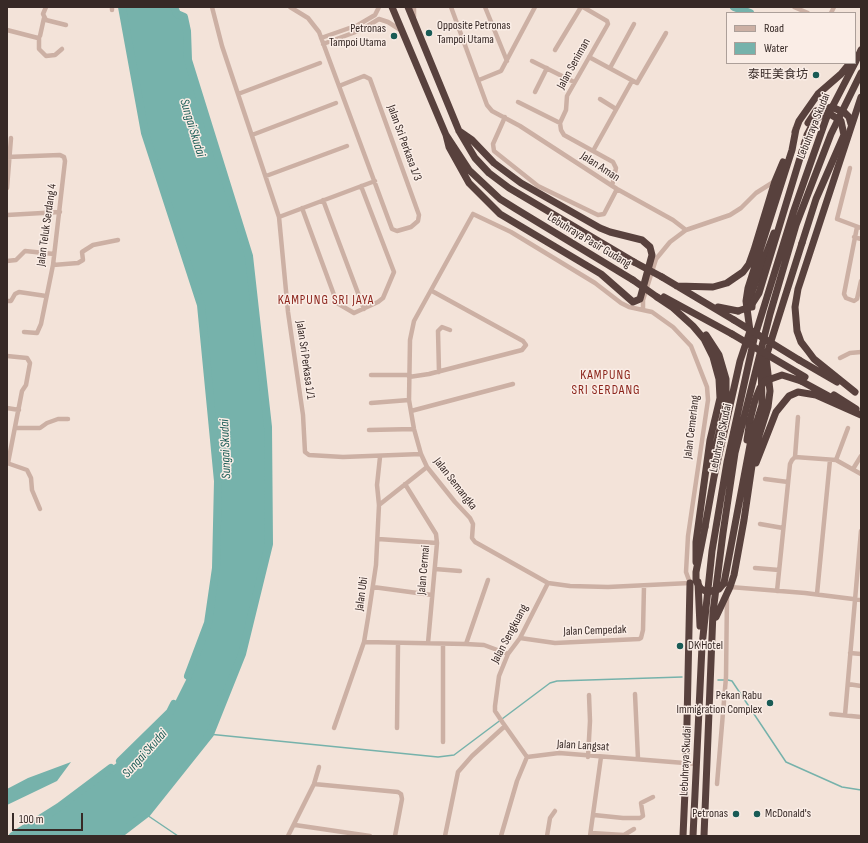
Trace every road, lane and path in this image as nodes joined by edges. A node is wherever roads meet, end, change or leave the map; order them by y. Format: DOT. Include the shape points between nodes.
graph roads {
  1 [pos="46,7"];
  2 [pos="212,7"];
  3 [pos="290,7"];
  4 [pos="379,7"];
  5 [pos="392,7"];
  6 [pos="408,7"];
  7 [pos="414,7"];
  8 [pos="451,7"];
  9 [pos="485,7"];
  10 [pos="535,7"];
  11 [pos="582,7"];
  12 [pos="794,7"];
  13 [pos="806,12"];
  14 [pos="44,18"];
  15 [pos="415,24"];
  16 [pos="634,24"];
  17 [pos="66,25"];
  18 [pos="7,30"];
  19 [pos="402,31"];
  20 [pos="666,33"];
  21 [pos="39,38"];
  22 [pos="321,38"];
  23 [pos="323,44"];
  24 [pos="62,48"];
  25 [pos="555,50"];
  26 [pos="861,50"];
  27 [pos="588,57"];
  28 [pos="507,61"];
  29 [pos="532,61"];
  30 [pos="856,61"];
  31 [pos="320,63"];
  32 [pos="849,64"];
  33 [pos="854,64"];
  34 [pos="547,68"];
  35 [pos="610,68"];
  36 [pos="861,73"];
  37 [pos="479,80"];
  38 [pos="632,81"];
  39 [pos="574,82"];
  40 [pos="339,86"];
  41 [pos="535,92"];
  42 [pos="238,94"];
  43 [pos="861,97"];
  44 [pos="600,99"];
  45 [pos="518,102"];
  46 [pos="336,103"];
  47 [pos="616,109"];
  48 [pos="504,117"];
  49 [pos="560,123"];
  50 [pos="796,129"];
  51 [pos="459,131"];
  52 [pos="252,135"];
  53 [pos="446,135"];
  54 [pos="11,138"];
  55 [pos="347,146"];
  56 [pos="593,151"];
  57 [pos="9,157"];
  58 [pos="850,168"];
  59 [pos="266,176"];
  60 [pos="374,181"];
  61 [pos="775,181"];
  62 [pos="361,186"];
  63 [pos="612,186"];
  64 [pos="7,188"];
  65 [pos="617,190"];
  66 [pos="324,200"];
  67 [pos="302,208"];
  68 [pos="60,212"];
  69 [pos="473,214"];
  70 [pos="7,215"];
  71 [pos="280,217"];
  72 [pos="859,227"];
  73 [pos="686,230"];
  74 [pos="854,237"];
  75 [pos="861,239"];
  76 [pos="118,240"];
  77 [pos="54,254"];
  78 [pos="7,261"];
  79 [pos="53,265"];
  80 [pos="861,281"];
  81 [pos="677,286"];
  82 [pos="798,289"];
  83 [pos="432,291"];
  84 [pos="657,295"];
  85 [pos="46,296"];
  86 [pos="7,301"];
  87 [pos="703,301"];
  88 [pos="672,307"];
  89 [pos="364,309"];
  90 [pos="643,309"];
  91 [pos="450,330"];
  92 [pos="24,332"];
  93 [pos="754,339"];
  94 [pos="762,347"];
  95 [pos="861,352"];
  96 [pos="7,356"];
  97 [pos="840,358"];
  98 [pos="439,372"];
  99 [pos="371,375"];
  100 [pos="409,376"];
  101 [pos="803,379"];
  102 [pos="513,384"];
  103 [pos="858,394"];
  104 [pos="409,400"];
  105 [pos="371,403"];
  106 [pos="7,408"];
  107 [pos="19,410"];
  108 [pos="411,411"];
  109 [pos="861,413"];
  110 [pos="798,417"];
  111 [pos="68,419"];
  112 [pos="15,428"];
  113 [pos="848,428"];
  114 [pos="414,429"];
  115 [pos="369,430"];
  116 [pos="722,432"];
  117 [pos="421,454"];
  118 [pos="861,456"];
  119 [pos="380,457"];
  120 [pos="794,458"];
  121 [pos="833,460"];
  122 [pos="7,463"];
  123 [pos="427,467"];
  124 [pos="853,469"];
  125 [pos="752,474"];
  126 [pos="861,474"];
  127 [pos="764,479"];
  128 [pos="788,482"];
  129 [pos="405,484"];
  130 [pos="379,505"];
  131 [pos="40,509"];
  132 [pos="760,524"];
  133 [pos="783,528"];
  134 [pos="861,531"];
  135 [pos="378,538"];
  136 [pos="437,543"];
  137 [pos="755,568"];
  138 [pos="435,569"];
  139 [pos="779,570"];
  140 [pos="460,571"];
  141 [pos="488,580"];
  142 [pos="548,583"];
  143 [pos="690,583"];
  144 [pos="724,583"];
  145 [pos="644,586"];
  146 [pos="373,587"];
  147 [pos="730,587"];
  148 [pos="698,590"];
  149 [pos="777,591"];
  150 [pos="727,594"];
  151 [pos="817,594"];
  152 [pos="432,595"];
  153 [pos="855,599"];
  154 [pos="861,600"];
  155 [pos="712,626"];
  156 [pos="520,638"];
  157 [pos="364,642"];
  158 [pos="428,643"];
  159 [pos="398,644"];
  160 [pos="443,644"];
  161 [pos="466,644"];
  162 [pos="702,646"];
  163 [pos="850,653"];
  164 [pos="508,654"];
  165 [pos="861,654"];
  166 [pos="848,684"];
  167 [pos="861,686"];
  168 [pos="635,694"];
  169 [pos="589,695"];
  170 [pos="831,714"];
  171 [pos="845,715"];
  172 [pos="861,717"];
  173 [pos="504,725"];
  174 [pos="334,728"];
  175 [pos="397,728"];
  176 [pos="443,742"];
  177 [pos="528,757"];
  178 [pos="588,757"];
  179 [pos="601,757"];
  180 [pos="638,759"];
  181 [pos="686,763"];
  182 [pos="697,764"];
  183 [pos="320,767"];
  184 [pos="314,784"];
  185 [pos="717,784"];
  186 [pos="653,797"];
  187 [pos="555,811"];
  188 [pos="594,815"];
  189 [pos="295,825"];
  190 [pos="634,829"];
  191 [pos="335,834"];
  192 [pos="591,835"];
  193 [pos="288,836"];
  194 [pos="370,836"];
  195 [pos="394,836"];
  196 [pos="445,836"];
  197 [pos="501,836"];
  198 [pos="547,836"];
  199 [pos="683,836"];
  200 [pos="693,836"];
  201 [pos="704,836"];
  1 -- 14 [label="street"];
  2 -- 42 [label="street"];
  3 -- 22 [label="street" via="308,18 315,25"];
  4 -- 22 [label="street" via="375,15"];
  5 -- 19 [label="highway, Lebuhraya Pasir Gudang"];
  6 -- 15 [label="highway, Lebuhraya Pasir Gudang"];
  7 -- 15 [label="street"];
  8 -- 37 [label="street"];
  9 -- 28 [label="street"];
  10 -- 28 [label="street"];
  11 -- 25 [label="street"];
  11 -- 27 [label="street, Jalan Seniman" via="608,22"];
  12 -- 13 [label="street"];
  14 -- 17 [label="street"];
  14 -- 21 [label="street"];
  15 -- 51 [label="highway, Lebuhraya Pasir Gudang"];
  16 -- 35 [label="street"];
  18 -- 21 [label="street"];
  19 -- 23 [label="street" via="379,19 361,30"];
  19 -- 53 [label="highway, Lebuhraya Pasir Gudang"];
  20 -- 38 [label="street" via="637,82"];
  21 -- 24 [label="street" via="38,49 46,56 55,55"];
  22 -- 23 [label="street"];
  23 -- 40 [label="street"];
  26 -- 30 [label="highway, Lebuhraya Skudai"];
  27 -- 35 [label="street"];
  27 -- 39 [label="street, Jalan Seniman"];
  28 -- 37 [label="street" via="501,71"];
  29 -- 34 [label="street"];
  31 -- 42 [label="street"];
  32 -- 50 [label="highway" via="818,94"];
  33 -- 93 [label="highway, Lebuhraya Skudai" via="826,120 793,213"];
  34 -- 39 [label="street"];
  34 -- 41 [label="street"];
  35 -- 38 [label="street"];
  36 -- 94 [label="highway, Lebuhraya Skudai" via="831,134 796,225"];
  37 -- 48 [label="street, Jalan Aman" via="487,106"];
  38 -- 47 [label="street"];
  39 -- 49 [label="street, Jalan Seniman" via="567,96 566,110"];
  40 -- 60 [label="street"];
  40 -- 60 [label="street, Jalan Sri Perkasa 1/3" via="364,76 370,79 419,216 418,221 410,227 394,231"];
  42 -- 52 [label="street"];
  43 -- 82 [label="highway"];
  44 -- 47 [label="street"];
  45 -- 49 [label="street"];
  46 -- 52 [label="street"];
  47 -- 56 [label="street"];
  48 -- 63 [label="street, Jalan Aman"];
  48 -- 65 [label="street" via="493,144 494,150 538,186 602,216"];
  49 -- 56 [label="street" via="564,135"];
  50 -- 61 [label="highway"];
  50 -- 116 [label="highway" via="792,150 748,288 746,301 750,331"];
  51 -- 53 [label="highway" via="472,140 494,163 527,187 600,228 642,240 650,247 652,255 640,299 633,302 601,274 500,214 469,183 449,147"];
  51 -- 81 [label="highway, Lebuhraya Pasir Gudang, bridge" via="475,158 503,184"];
  52 -- 59 [label="street"];
  53 -- 84 [label="highway, Lebuhraya Pasir Gudang, bridge" via="469,170 500,199"];
  54 -- 57 [label="street"];
  55 -- 59 [label="street"];
  56 -- 63 [label="street" via="615,164"];
  57 -- 64 [label="street"];
  57 -- 68 [label="street, Jalan Teluk Serdang 4" via="64,157"];
  58 -- 72 [label="street" via="837,219"];
  59 -- 71 [label="street"];
  60 -- 62 [label="street"];
  61 -- 73 [label="street" via="730,215"];
  61 -- 81 [label="highway" via="754,250 743,272 727,283 714,287"];
  62 -- 66 [label="street"];
  62 -- 89 [label="street" via="394,272 383,298"];
  63 -- 65 [label="street, Jalan Aman"];
  65 -- 73 [label="street, Jalan Aman" via="673,220"];
  66 -- 67 [label="street"];
  66 -- 89 [label="street"];
  67 -- 71 [label="street"];
  67 -- 89 [label="street" via="337,303 354,313"];
  68 -- 70 [label="street"];
  68 -- 77 [label="street, Jalan Teluk Serdang 4"];
  69 -- 83 [label="street, Jalan Semangka"];
  69 -- 90 [label="street, Jalan Cemerlang" via="511,232 595,283 621,303"];
  71 -- 119 [label="street, Jalan Sri Perkasa 1/1" via="288,312 303,415 305,452 309,455 335,457"];
  72 -- 74 [label="street"];
  73 -- 90 [label="street" via="670,242 656,259 643,300"];
  74 -- 75 [label="street"];
  74 -- 80 [label="street" via="844,294 846,298 854,301 857,299"];
  76 -- 79 [label="street" via="93,245 82,252 82,260 78,263"];
  77 -- 78 [label="street" via="25,251 16,260"];
  77 -- 79 [label="street, Jalan Teluk Serdang 4"];
  79 -- 85 [label="street, Jalan Teluk Serdang 4"];
  81 -- 87 [label="highway, Lebuhraya Pasir Gudang"];
  82 -- 93 [label="highway, bridge" via="851,124 849,117 838,108 821,108 809,122 752,292"];
  82 -- 103 [label="highway" via="795,320 801,342 814,359"];
  83 -- 98 [label="street" via="526,345 522,350"];
  83 -- 100 [label="street, Jalan Semangka" via="414,321 410,340"];
  84 -- 88 [label="highway"];
  84 -- 101 [label="highway, Lebuhraya Pasir Gudang, bridge" via="732,334"];
  85 -- 86 [label="street" via="19,292 14,294 11,301"];
  85 -- 92 [label="street, Jalan Teluk Serdang 4" via="39,332"];
  87 -- 103 [label="highway, Lebuhraya Pasir Gudang, bridge"];
  87 -- 125 [label="highway, bridge" via="730,310 738,311 750,307 759,293 807,136 815,120 822,116 830,114 841,121 844,135 816,199 766,358 770,391 768,407 754,452"];
  88 -- 116 [label="highway" via="702,330 719,355 726,379"];
  88 -- 148 [label="highway" via="704,339 713,357 719,379 720,398 710,440 696,542"];
  90 -- 143 [label="street, Jalan Cemerlang" via="663,319 691,346 707,386 706,411 687,541 686,572"];
  91 -- 98 [label="street" via="442,327 438,331"];
  93 -- 162 [label="highway, Lebuhraya Skudai" via="727,462 712,551"];
  94 -- 144 [label="highway" via="762,405 751,440"];
  94 -- 155 [label="highway, Lebuhraya Skudai" via="735,453"];
  95 -- 97 [label="street" via="850,353"];
  96 -- 107 [label="street" via="29,360"];
  98 -- 100 [label="street"];
  99 -- 100 [label="street"];
  100 -- 104 [label="street, Jalan Semangka"];
  101 -- 109 [label="highway, Lebuhraya Pasir Gudang"];
  101 -- 144 [label="highway, bridge" via="788,375 777,376 765,381 757,394 738,482"];
  102 -- 108 [label="street"];
  104 -- 105 [label="street"];
  104 -- 108 [label="street, Jalan Semangka"];
  106 -- 107 [label="street"];
  107 -- 112 [label="street"];
  108 -- 114 [label="street, Jalan Semangka"];
  109 -- 125 [label="highway" via="807,392 789,396 776,412"];
  110 -- 120 [label="street"];
  111 -- 112 [label="street" via="58,419 40,428"];
  112 -- 122 [label="street"];
  113 -- 121 [label="street"];
  114 -- 115 [label="street"];
  114 -- 117 [label="street, Jalan Semangka"];
  116 -- 144 [label="highway, bridge" via="696,581 701,589 708,592 719,589"];
  117 -- 119 [label="street"];
  117 -- 123 [label="street, Jalan Semangka"];
  118 -- 124 [label="street"];
  119 -- 130 [label="street, Jalan Ubi" via="377,485"];
  120 -- 121 [label="street"];
  120 -- 128 [label="street"];
  121 -- 124 [label="street"];
  121 -- 151 [label="street"];
  122 -- 131 [label="street" via="27,470"];
  123 -- 129 [label="street"];
  123 -- 142 [label="street, Jalan Semangka" via="470,518 473,524 472,538 475,542"];
  124 -- 126 [label="street"];
  125 -- 147 [label="highway"];
  127 -- 128 [label="street"];
  128 -- 133 [label="street"];
  129 -- 130 [label="street"];
  129 -- 136 [label="street, Jalan Cermai" via="436,534"];
  130 -- 135 [label="street, Jalan Ubi"];
  132 -- 133 [label="street"];
  133 -- 139 [label="street"];
  134 -- 153 [label="street"];
  135 -- 136 [label="street"];
  135 -- 146 [label="street, Jalan Ubi"];
  136 -- 138 [label="street, Jalan Cermai"];
  137 -- 139 [label="street"];
  138 -- 140 [label="street"];
  138 -- 152 [label="street, Jalan Cermai"];
  139 -- 149 [label="street"];
  141 -- 161 [label="street"];
  142 -- 145 [label="street, Jalan Semangka" via="570,586"];
  142 -- 156 [label="street, Jalan Sengkuang"];
  143 -- 145 [label="street, Jalan Semangka"];
  143 -- 148 [label="highway"];
  143 -- 181 [label="highway"];
  145 -- 156 [label="street, Jalan Cempedak" via="643,630 640,639 555,643"];
  146 -- 152 [label="street"];
  146 -- 157 [label="street, Jalan Ubi"];
  147 -- 149 [label="street"];
  147 -- 150 [label="highway"];
  148 -- 162 [label="highway"];
  149 -- 151 [label="street"];
  150 -- 155 [label="highway"];
  150 -- 185 [label="street" via="726,677"];
  151 -- 153 [label="street"];
  152 -- 158 [label="street, Jalan Cermai"];
  153 -- 154 [label="street"];
  153 -- 163 [label="street"];
  155 -- 201 [label="highway, Lebuhraya Skudai"];
  156 -- 164 [label="street, Jalan Sengkuang"];
  157 -- 159 [label="street"];
  157 -- 174 [label="street, Jalan Ubi"];
  158 -- 159 [label="street"];
  158 -- 160 [label="street"];
  159 -- 175 [label="street"];
  160 -- 161 [label="street"];
  160 -- 176 [label="street"];
  161 -- 164 [label="street" via="484,645"];
  162 -- 182 [label="highway, Lebuhraya Skudai"];
  163 -- 165 [label="street"];
  163 -- 166 [label="street"];
  164 -- 173 [label="street, Jalan Sengkuang" via="499,676 495,711"];
  166 -- 167 [label="street"];
  166 -- 171 [label="street"];
  168 -- 180 [label="street"];
  169 -- 178 [label="street"];
  170 -- 171 [label="street"];
  171 -- 172 [label="street"];
  173 -- 177 [label="street, Jalan Sengkuang"];
  173 -- 196 [label="street" via="458,772"];
  177 -- 178 [label="street, Jalan Langsat" via="559,753"];
  177 -- 197 [label="street" via="517,781"];
  178 -- 179 [label="street, Jalan Langsat"];
  179 -- 180 [label="street, Jalan Langsat"];
  179 -- 188 [label="street"];
  180 -- 181 [label="street, Jalan Langsat"];
  181 -- 182 [label="street, Jalan Langsat"];
  181 -- 199 [label="highway"];
  182 -- 200 [label="highway, Lebuhraya Skudai"];
  183 -- 184 [label="street"];
  184 -- 189 [label="street"];
  184 -- 195 [label="street" via="398,792 402,799"];
  186 -- 188 [label="street" via="641,803 643,816 640,818"];
  187 -- 198 [label="street" via="550,818"];
  188 -- 192 [label="street"];
  189 -- 191 [label="street"];
  189 -- 193 [label="street"];
  190 -- 192 [label="street" via="624,835"];
  191 -- 194 [label="street"];
}
